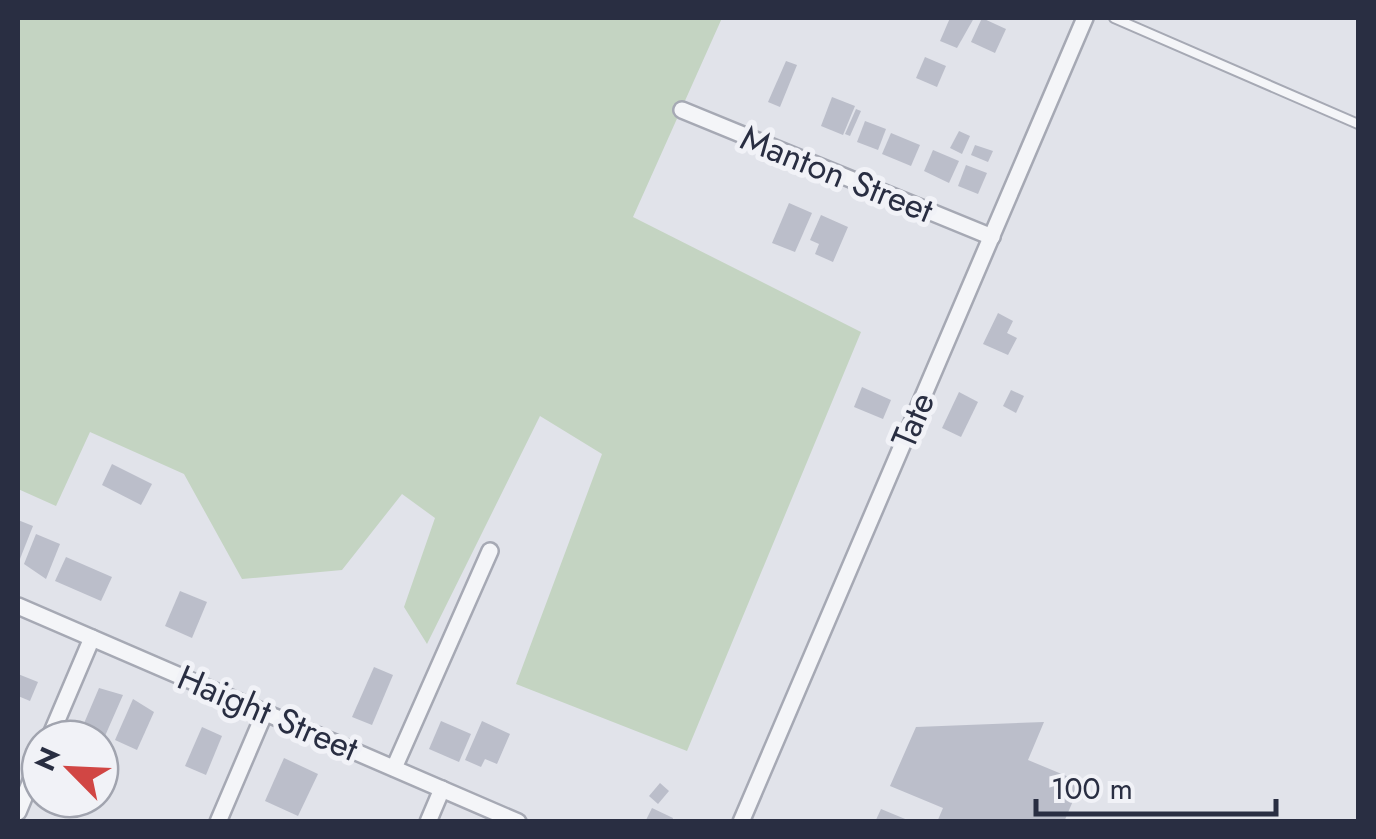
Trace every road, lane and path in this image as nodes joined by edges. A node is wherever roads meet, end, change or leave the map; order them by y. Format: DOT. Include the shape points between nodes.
graph roads {
  1 [pos="1084,18"];
  2 [pos="1114,18"];
  3 [pos="682,110"];
  4 [pos="1358,124"];
  5 [pos="992,237"];
  6 [pos="490,551"];
  7 [pos="18,606"];
  8 [pos="92,638"];
  9 [pos="265,712"];
  10 [pos="58,719"];
  11 [pos="394,768"];
  12 [pos="442,789"];
  13 [pos="218,822"];
  14 [pos="428,822"];
  15 [pos="518,822"];
  16 [pos="741,822"];
  1 -- 5 [label="street, Tate"];
  2 -- 4 [label="lane"];
  3 -- 5 [label="street, Manton Street"];
  5 -- 16 [label="street, Tate"];
  6 -- 11 [label="street"];
  7 -- 8 [label="street, Haight Street"];
  8 -- 9 [label="street, Haight Street"];
  8 -- 10 [label="street"];
  9 -- 11 [label="street, Haight Street"];
  9 -- 13 [label="street"];
  11 -- 12 [label="street, Haight Street"];
  12 -- 14 [label="street"];
  12 -- 15 [label="street, Haight Street"];
}
